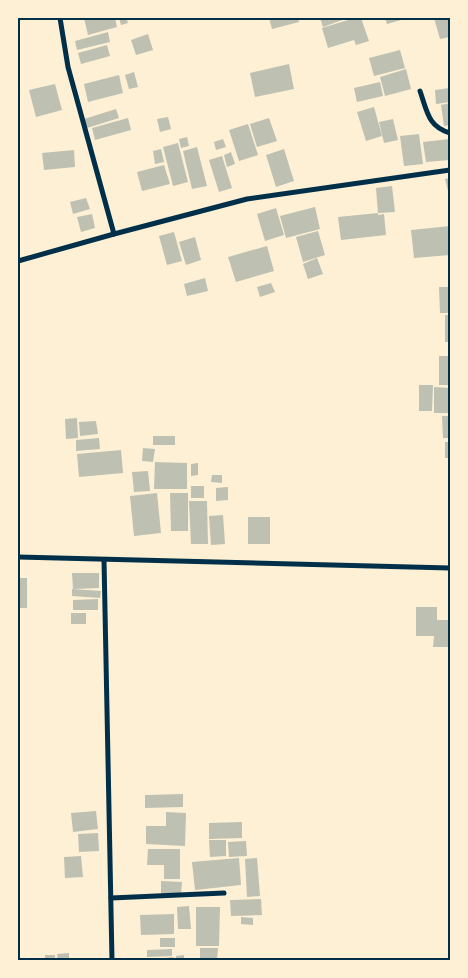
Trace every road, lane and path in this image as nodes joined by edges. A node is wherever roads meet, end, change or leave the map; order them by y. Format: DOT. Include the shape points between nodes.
graph roads {
  1 [pos="60,18"];
  2 [pos="420,91"];
  3 [pos="450,133"];
  4 [pos="450,170"];
  5 [pos="114,234"];
  6 [pos="18,260"];
  7 [pos="18,557"];
  8 [pos="104,560"];
  9 [pos="450,568"];
  10 [pos="224,893"];
  11 [pos="111,898"];
  12 [pos="112,960"];
  1 -- 5 [label="street" via="68,67"];
  2 -- 3 [label="street" via="435,125"];
  4 -- 5 [label="street" via="247,199"];
  5 -- 6 [label="street"];
  7 -- 8 [label="street"];
  8 -- 9 [label="street"];
  8 -- 11 [label="street"];
  10 -- 11 [label="street"];
  11 -- 12 [label="street"];
}
